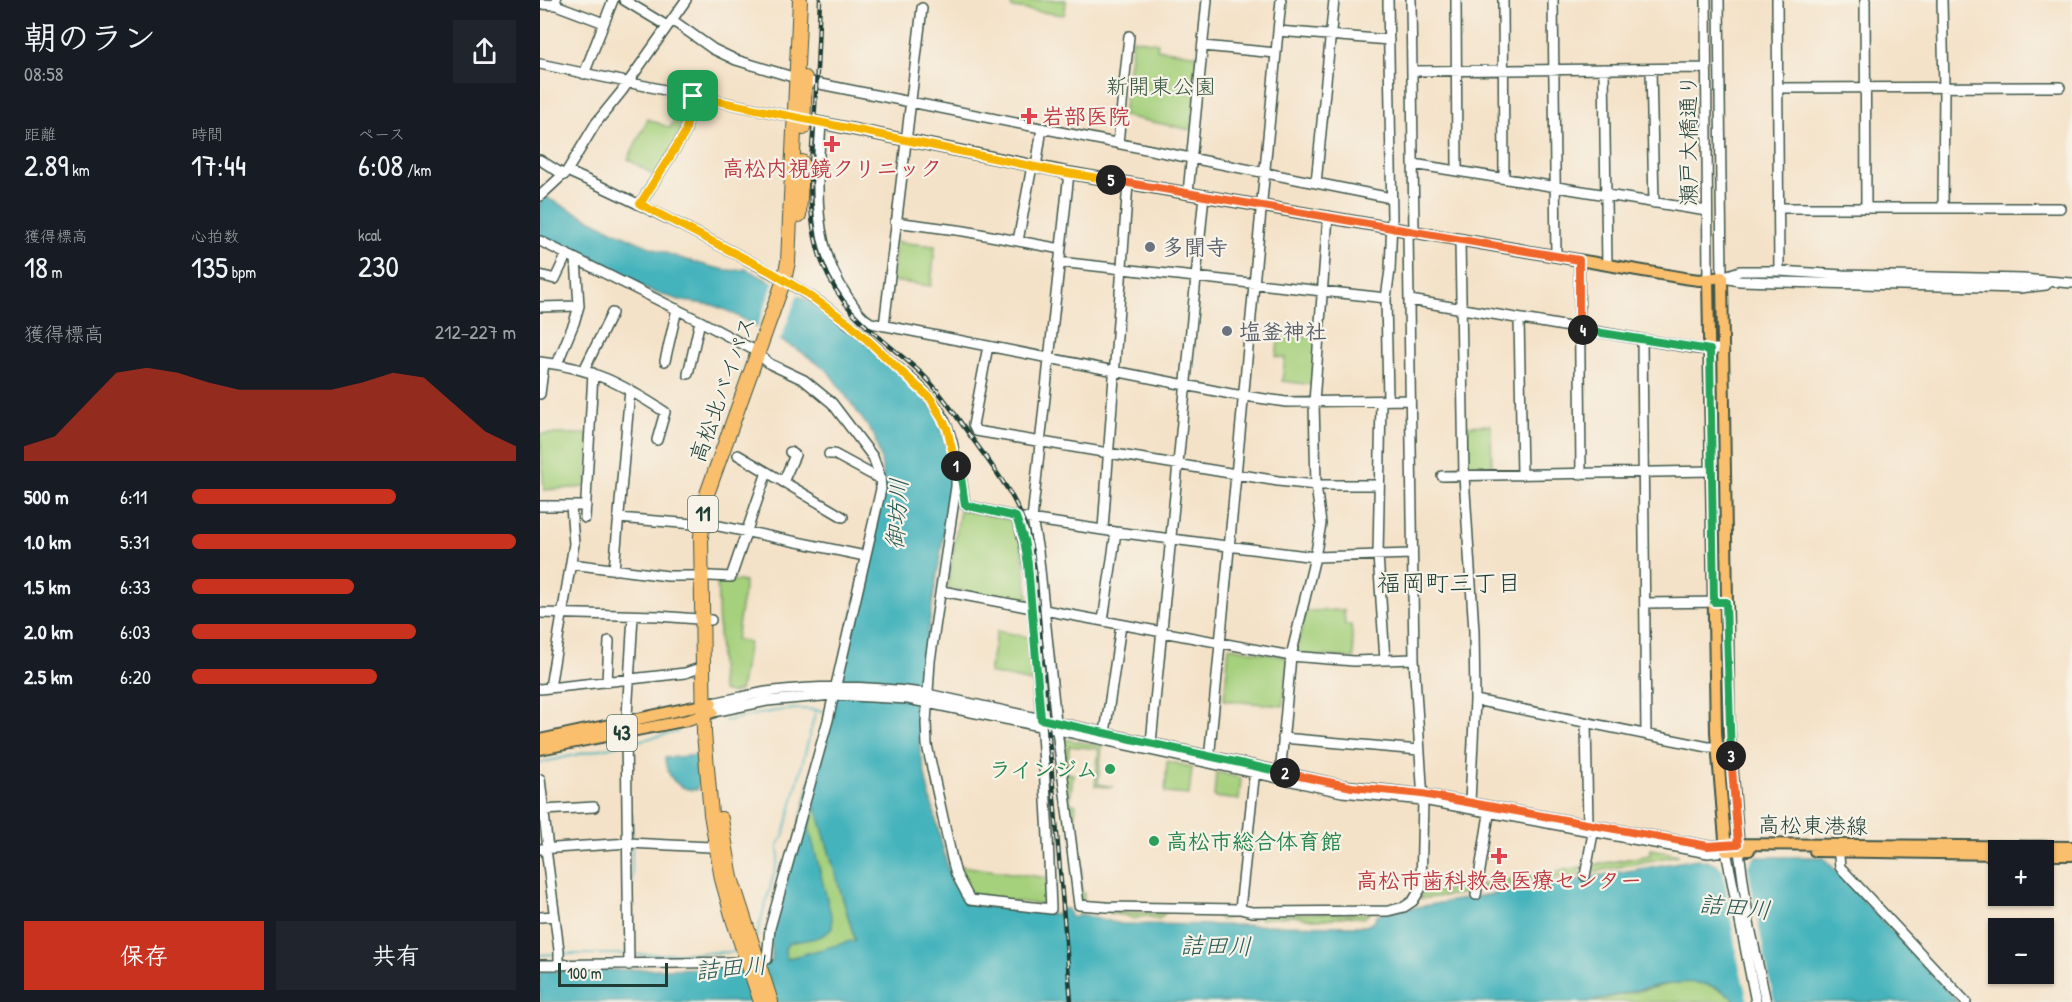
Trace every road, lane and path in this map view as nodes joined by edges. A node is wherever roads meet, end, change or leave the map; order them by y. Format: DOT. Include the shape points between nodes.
graph roads {
  1 [pos="613,0"];
  2 [pos="624,0"];
  3 [pos="686,0"];
  4 [pos="800,0"];
  5 [pos="809,0"];
  6 [pos="1207,0"];
  7 [pos="1281,0"];
  8 [pos="1334,0"];
  9 [pos="1388,0"];
  10 [pos="1412,0"];
  11 [pos="1456,0"];
  12 [pos="1503,0"];
  13 [pos="1553,0"];
  14 [pos="1706,0"];
  15 [pos="1719,0"];
  16 [pos="1777,0"];
  17 [pos="1865,0"];
  18 [pos="1942,0"];
  19 [pos="556,2"];
  20 [pos="540,4"];
  21 [pos="922,8"];
  22 [pos="604,23"];
  23 [pos="670,23"];
  24 [pos="1278,31"];
  25 [pos="1129,36"];
  26 [pos="1330,36"];
  27 [pos="1389,40"];
  28 [pos="1203,46"];
  29 [pos="1276,53"];
  30 [pos="540,64"];
  31 [pos="1707,68"];
  32 [pos="1604,69"];
  33 [pos="1651,69"];
  34 [pos="1456,70"];
  35 [pos="1504,70"];
  36 [pos="1553,70"];
  37 [pos="1413,71"];
  38 [pos="584,74"];
  39 [pos="801,80"];
  40 [pos="628,82"];
  41 [pos="1865,87"];
  42 [pos="1944,87"];
  43 [pos="2060,87"];
  44 [pos="1778,88"];
  45 [pos="693,96"];
  46 [pos="910,102"];
  47 [pos="799,118"];
  48 [pos="821,123"];
  49 [pos="1042,128"];
  50 [pos="905,140"];
  51 [pos="1118,143"];
  52 [pos="1192,157"];
  53 [pos="540,160"];
  54 [pos="1413,164"];
  55 [pos="1034,166"];
  56 [pos="1457,170"];
  57 [pos="1264,172"];
  58 [pos="566,173"];
  59 [pos="1069,173"];
  60 [pos="1504,178"];
  61 [pos="1128,183"];
  62 [pos="1316,183"];
  63 [pos="796,185"];
  64 [pos="818,186"];
  65 [pos="1555,187"];
  66 [pos="1188,193"];
  67 [pos="542,195"];
  68 [pos="1204,195"];
  69 [pos="1606,195"];
  70 [pos="1391,198"];
  71 [pos="1654,203"];
  72 [pos="640,204"];
  73 [pos="1262,205"];
  74 [pos="1866,207"];
  75 [pos="1778,208"];
  76 [pos="1943,208"];
  77 [pos="2060,208"];
  78 [pos="1707,211"];
  79 [pos="1328,216"];
  80 [pos="895,222"];
  81 [pos="1391,228"];
  82 [pos="1411,231"];
  83 [pos="1460,240"];
  84 [pos="540,241"];
  85 [pos="1018,241"];
  86 [pos="1060,249"];
  87 [pos="567,254"];
  88 [pos="1556,256"];
  89 [pos="576,259"];
  90 [pos="1579,260"];
  91 [pos="1059,262"];
  92 [pos="1607,265"];
  93 [pos="1121,269"];
  94 [pos="1779,271"];
  95 [pos="540,275"];
  96 [pos="1195,277"];
  97 [pos="1722,277"];
  98 [pos="1708,279"];
  99 [pos="1253,283"];
  100 [pos="2068,283"];
  101 [pos="786,285"];
  102 [pos="1322,291"];
  103 [pos="1386,298"];
  104 [pos="1410,300"];
  105 [pos="579,306"];
  106 [pos="540,307"];
  107 [pos="1460,308"];
  108 [pos="677,309"];
  109 [pos="612,313"];
  110 [pos="1519,319"];
  111 [pos="700,321"];
  112 [pos="884,326"];
  113 [pos="1579,329"];
  114 [pos="1642,340"];
  115 [pos="988,346"];
  116 [pos="1724,349"];
  117 [pos="1710,350"];
  118 [pos="761,356"];
  119 [pos="1049,358"];
  120 [pos="665,361"];
  121 [pos="542,362"];
  122 [pos="557,364"];
  123 [pos="1114,371"];
  124 [pos="589,372"];
  125 [pos="688,374"];
  126 [pos="1185,384"];
  127 [pos="630,390"];
  128 [pos="540,394"];
  129 [pos="1243,396"];
  130 [pos="1384,400"];
  131 [pos="1410,400"];
  132 [pos="1314,402"];
  133 [pos="657,440"];
  134 [pos="1040,442"];
  135 [pos="790,452"];
  136 [pos="829,454"];
  137 [pos="1108,454"];
  138 [pos="738,455"];
  139 [pos="1177,465"];
  140 [pos="1712,471"];
  141 [pos="767,472"];
  142 [pos="1643,472"];
  143 [pos="957,473"];
  144 [pos="1522,474"];
  145 [pos="1581,474"];
  146 [pos="1236,475"];
  147 [pos="1442,476"];
  148 [pos="1464,476"];
  149 [pos="880,479"];
  150 [pos="783,482"];
  151 [pos="1316,485"];
  152 [pos="1378,485"];
  153 [pos="540,506"];
  154 [pos="571,506"];
  155 [pos="586,506"];
  156 [pos="843,517"];
  157 [pos="1016,517"];
  158 [pos="585,518"];
  159 [pos="618,518"];
  160 [pos="1032,519"];
  161 [pos="706,525"];
  162 [pos="1103,529"];
  163 [pos="745,531"];
  164 [pos="1116,531"];
  165 [pos="1170,539"];
  166 [pos="1229,548"];
  167 [pos="1412,554"];
  168 [pos="1378,555"];
  169 [pos="865,556"];
  170 [pos="1315,557"];
  171 [pos="571,564"];
  172 [pos="614,570"];
  173 [pos="705,576"];
  174 [pos="942,591"];
  175 [pos="1714,602"];
  176 [pos="1726,602"];
  177 [pos="1645,603"];
  178 [pos="1032,608"];
  179 [pos="1044,610"];
  180 [pos="540,613"];
  181 [pos="562,614"];
  182 [pos="633,616"];
  183 [pos="706,620"];
  184 [pos="1102,621"];
  185 [pos="1121,625"];
  186 [pos="1162,632"];
  187 [pos="1220,643"];
  188 [pos="611,645"];
  189 [pos="1291,656"];
  190 [pos="1414,659"];
  191 [pos="1385,660"];
  192 [pos="703,667"];
  193 [pos="629,680"];
  194 [pos="607,682"];
  195 [pos="550,687"];
  196 [pos="540,689"];
  197 [pos="834,694"];
  198 [pos="925,698"];
  199 [pos="1475,700"];
  200 [pos="708,709"];
  201 [pos="1042,723"];
  202 [pos="1586,723"];
  203 [pos="1057,726"];
  204 [pos="1105,733"];
  205 [pos="1646,734"];
  206 [pos="626,735"];
  207 [pos="1283,738"];
  208 [pos="540,740"];
  209 [pos="1151,743"];
  210 [pos="1717,747"];
  211 [pos="1730,747"];
  212 [pos="540,749"];
  213 [pos="1419,750"];
  214 [pos="1209,759"];
  215 [pos="1255,770"];
  216 [pos="1280,775"];
  217 [pos="540,779"];
  218 [pos="1423,797"];
  219 [pos="1470,802"];
  220 [pos="594,807"];
  221 [pos="1490,809"];
  222 [pos="544,810"];
  223 [pos="1592,827"];
  224 [pos="714,838"];
  225 [pos="632,843"];
  226 [pos="2072,847"];
  227 [pos="1838,848"];
  228 [pos="545,849"];
  229 [pos="1738,850"];
  230 [pos="1726,851"];
  231 [pos="1988,854"];
  232 [pos="2054,855"];
  233 [pos="2072,855"];
  234 [pos="1585,876"];
  235 [pos="1476,895"];
  236 [pos="1240,909"];
  237 [pos="540,916"];
  238 [pos="555,916"];
  239 [pos="739,921"];
  240 [pos="559,958"];
  241 [pos="629,962"];
  242 [pos="752,962"];
  243 [pos="540,965"];
  244 [pos="761,1002"];
  245 [pos="771,1002"];
  246 [pos="1756,1002"];
  247 [pos="1766,1002"];
  248 [pos="1966,1002"];
  1 -- 22 [label="street"];
  2 -- 23 [label="street"];
  3 -- 23 [label="street"];
  4 -- 39 [label="highway, 高松北バイパス / 11"];
  5 -- 39 [label="highway, 高松北バイパス / 11"];
  6 -- 28 [label="street"];
  7 -- 24 [label="street"];
  8 -- 26 [label="street"];
  9 -- 27 [label="street"];
  10 -- 37 [label="street"];
  11 -- 34 [label="street"];
  12 -- 35 [label="street"];
  13 -- 36 [label="street"];
  14 -- 31 [label="street, 瀬戸大橋通り"];
  15 -- 97 [label="street, 瀬戸大橋通り"];
  16 -- 44 [label="street"];
  17 -- 41 [label="street"];
  18 -- 42 [label="street"];
  19 -- 20 [label="street"];
  19 -- 22 [label="street"];
  21 -- 46 [label="street"];
  22 -- 38 [label="street"];
  23 -- 39 [label="street" via="713,50"];
  23 -- 40 [label="street"];
  24 -- 26 [label="street"];
  24 -- 29 [label="street"];
  25 -- 51 [label="street"];
  26 -- 27 [label="street"];
  26 -- 62 [label="street"];
  27 -- 70 [label="street"];
  28 -- 29 [label="street"];
  28 -- 52 [label="street"];
  29 -- 57 [label="street"];
  30 -- 38 [label="street"];
  31 -- 33 [label="street"];
  31 -- 78 [label="street, 瀬戸大橋通り"];
  32 -- 33 [label="street"];
  32 -- 36 [label="street"];
  32 -- 69 [label="street"];
  33 -- 71 [label="street"];
  34 -- 35 [label="street"];
  34 -- 37 [label="street"];
  34 -- 56 [label="street"];
  35 -- 36 [label="street"];
  35 -- 60 [label="street"];
  36 -- 65 [label="street"];
  37 -- 54 [label="street"];
  38 -- 40 [label="street"];
  39 -- 46 [label="street"];
  39 -- 47 [label="highway, 高松北バイパス / 11"];
  40 -- 45 [label="street"];
  40 -- 58 [label="street" via="596,123"];
  41 -- 42 [label="street"];
  41 -- 44 [label="street"];
  41 -- 74 [label="street"];
  42 -- 43 [label="street"];
  42 -- 76 [label="street"];
  44 -- 75 [label="street"];
  45 -- 47 [label="street"];
  45 -- 72 [label="street" via="685,133"];
  46 -- 49 [label="street"];
  46 -- 50 [label="street"];
  47 -- 48 [label="main road"];
  47 -- 63 [label="highway, 高松北バイパス / 11"];
  48 -- 50 [label="main road"];
  48 -- 64 [label="street"];
  49 -- 51 [label="street"];
  49 -- 55 [label="street"];
  50 -- 55 [label="main road"];
  50 -- 80 [label="street"];
  51 -- 52 [label="street"];
  52 -- 57 [label="street"];
  52 -- 66 [label="street"];
  53 -- 58 [label="street"];
  54 -- 56 [label="street"];
  54 -- 82 [label="street"];
  55 -- 59 [label="main road"];
  55 -- 85 [label="street"];
  56 -- 60 [label="street"];
  57 -- 62 [label="street"];
  57 -- 73 [label="street"];
  58 -- 67 [label="street"];
  58 -- 72 [label="street"];
  59 -- 61 [label="main road"];
  59 -- 86 [label="street"];
  60 -- 65 [label="street"];
  61 -- 66 [label="main road"];
  61 -- 93 [label="street"];
  62 -- 70 [label="street"];
  63 -- 64 [label="street"];
  63 -- 101 [label="highway, 高松北バイパス / 11" via="797,251"];
  64 -- 112 [label="street" via="819,229 833,273 859,313 871,323"];
  65 -- 69 [label="street"];
  65 -- 88 [label="street"];
  66 -- 68 [label="main road"];
  68 -- 73 [label="main road"];
  68 -- 96 [label="street"];
  69 -- 71 [label="street"];
  69 -- 92 [label="street"];
  70 -- 81 [label="street"];
  71 -- 78 [label="street"];
  72 -- 101 [label="street"];
  73 -- 79 [label="main road"];
  73 -- 99 [label="street"];
  74 -- 75 [label="street"];
  74 -- 76 [label="street"];
  75 -- 94 [label="street"];
  76 -- 77 [label="street"];
  78 -- 98 [label="street, 瀬戸大橋通り"];
  79 -- 81 [label="main road"];
  79 -- 102 [label="street"];
  80 -- 85 [label="street"];
  80 -- 112 [label="street"];
  81 -- 82 [label="main road"];
  81 -- 103 [label="street"];
  82 -- 83 [label="main road"];
  82 -- 104 [label="street"];
  83 -- 88 [label="main road"];
  83 -- 107 [label="street"];
  84 -- 87 [label="street"];
  85 -- 86 [label="street"];
  86 -- 91 [label="street"];
  87 -- 89 [label="street"];
  87 -- 95 [label="street" via="555,279"];
  88 -- 90 [label="main road"];
  89 -- 105 [label="street"];
  89 -- 108 [label="street"];
  90 -- 92 [label="main road"];
  90 -- 113 [label="street"];
  91 -- 93 [label="street"];
  91 -- 119 [label="street"];
  92 -- 98 [label="main road"];
  93 -- 96 [label="street"];
  93 -- 123 [label="street"];
  94 -- 97 [label="street" via="1740,271"];
  94 -- 100 [label="street"];
  96 -- 99 [label="street"];
  96 -- 126 [label="street"];
  97 -- 98 [label="main road"];
  97 -- 100 [label="street" via="1740,281 2008,288"];
  97 -- 116 [label="main road, 高松東港線"];
  98 -- 117 [label="main road, 高松東港線"];
  99 -- 102 [label="street"];
  99 -- 129 [label="street"];
  101 -- 118 [label="highway, 高松北バイパス / 11"];
  101 -- 143 [label="street" via="849,323 931,399 947,428"];
  102 -- 103 [label="street"];
  102 -- 132 [label="street"];
  103 -- 130 [label="street"];
  104 -- 107 [label="street"];
  104 -- 131 [label="street"];
  105 -- 106 [label="street"];
  105 -- 122 [label="street"];
  107 -- 110 [label="street"];
  107 -- 148 [label="street"];
  108 -- 111 [label="street"];
  108 -- 120 [label="street"];
  109 -- 124 [label="street"];
  110 -- 113 [label="street"];
  110 -- 144 [label="street"];
  111 -- 118 [label="street"];
  111 -- 125 [label="street"];
  112 -- 115 [label="street"];
  113 -- 114 [label="street"];
  113 -- 145 [label="street"];
  114 -- 117 [label="street"];
  114 -- 142 [label="street"];
  115 -- 119 [label="street"];
  115 -- 134 [label="street" via="973,428"];
  116 -- 117 [label="street"];
  116 -- 176 [label="main road, 高松東港線"];
  117 -- 140 [label="main road, 高松東港線"];
  118 -- 149 [label="street" via="804,380 832,404 873,456"];
  118 -- 161 [label="highway, 高松北バイパス / 11" via="709,487"];
  119 -- 123 [label="street"];
  119 -- 134 [label="street"];
  121 -- 122 [label="street"];
  121 -- 128 [label="street"];
  122 -- 124 [label="street"];
  123 -- 126 [label="street"];
  123 -- 137 [label="street"];
  124 -- 127 [label="street"];
  124 -- 155 [label="street"];
  126 -- 129 [label="street"];
  126 -- 139 [label="street"];
  127 -- 133 [label="street" via="666,412"];
  127 -- 159 [label="street"];
  129 -- 132 [label="street"];
  129 -- 146 [label="street"];
  130 -- 131 [label="street"];
  130 -- 132 [label="street"];
  130 -- 152 [label="street"];
  131 -- 167 [label="street"];
  132 -- 151 [label="street"];
  134 -- 137 [label="street"];
  134 -- 160 [label="street"];
  135 -- 150 [label="street" via="795,455"];
  136 -- 149 [label="street"];
  137 -- 139 [label="street"];
  137 -- 162 [label="street"];
  138 -- 141 [label="street"];
  139 -- 146 [label="street"];
  139 -- 165 [label="street"];
  140 -- 142 [label="street"];
  140 -- 175 [label="main road, 高松東港線"];
  141 -- 150 [label="street"];
  141 -- 163 [label="street"];
  142 -- 145 [label="street"];
  142 -- 177 [label="street"];
  143 -- 157 [label="street" via="965,505"];
  143 -- 174 [label="street"];
  144 -- 145 [label="street"];
  144 -- 148 [label="street"];
  146 -- 151 [label="street"];
  146 -- 166 [label="street"];
  147 -- 148 [label="street"];
  148 -- 199 [label="street"];
  149 -- 169 [label="street"];
  150 -- 156 [label="street"];
  151 -- 152 [label="street"];
  151 -- 170 [label="street" via="1320,524"];
  152 -- 168 [label="street"];
  153 -- 154 [label="street"];
  154 -- 155 [label="street"];
  154 -- 171 [label="street"];
  155 -- 158 [label="street"];
  157 -- 160 [label="street"];
  157 -- 178 [label="street" via="1026,553"];
  159 -- 161 [label="street"];
  159 -- 172 [label="street"];
  160 -- 162 [label="street"];
  160 -- 179 [label="street"];
  161 -- 163 [label="street"];
  161 -- 173 [label="highway, 高松北バイパス / 11"];
  162 -- 164 [label="street"];
  163 -- 169 [label="street"];
  163 -- 173 [label="street" via="731,577"];
  164 -- 165 [label="street"];
  164 -- 184 [label="street"];
  165 -- 166 [label="street"];
  165 -- 186 [label="street"];
  166 -- 170 [label="street"];
  166 -- 187 [label="street"];
  167 -- 168 [label="street"];
  167 -- 190 [label="street"];
  168 -- 170 [label="street"];
  168 -- 191 [label="street"];
  169 -- 197 [label="street"];
  170 -- 189 [label="street"];
  171 -- 172 [label="street"];
  171 -- 181 [label="street"];
  172 -- 173 [label="street"];
  173 -- 183 [label="highway, 高松北バイパス / 11"];
  174 -- 178 [label="street"];
  174 -- 198 [label="street"];
  175 -- 176 [label="street"];
  175 -- 177 [label="street"];
  175 -- 210 [label="main road, 高松東港線"];
  176 -- 211 [label="main road, 高松東港線"];
  177 -- 205 [label="street"];
  178 -- 201 [label="street"];
  179 -- 184 [label="street"];
  179 -- 203 [label="street"];
  180 -- 181 [label="street"];
  181 -- 182 [label="street"];
  181 -- 195 [label="street"];
  182 -- 183 [label="street"];
  182 -- 193 [label="street"];
  183 -- 192 [label="highway, 高松北バイパス / 11"];
  183 -- 200 [label="highway, 高松北バイパス / 11"];
  184 -- 185 [label="street"];
  185 -- 186 [label="street"];
  185 -- 204 [label="street"];
  186 -- 187 [label="street"];
  186 -- 209 [label="street"];
  187 -- 189 [label="street"];
  187 -- 214 [label="street"];
  188 -- 194 [label="street"];
  189 -- 191 [label="street"];
  189 -- 207 [label="street"];
  190 -- 191 [label="street"];
  190 -- 213 [label="street"];
  192 -- 193 [label="street"];
  192 -- 200 [label="highway, 高松北バイパス / 11"];
  193 -- 194 [label="street"];
  193 -- 206 [label="street"];
  194 -- 195 [label="street"];
  195 -- 196 [label="street"];
  197 -- 198 [label="street"];
  197 -- 200 [label="street"];
  197 -- 242 [label="street" via="770,928 769,954 767,959"];
  198 -- 201 [label="street"];
  198 -- 201 [label="street" via="929,757 956,874 970,900 1051,909"];
  199 -- 202 [label="street"];
  199 -- 219 [label="street"];
  200 -- 206 [label="main road, 43"];
  200 -- 224 [label="highway, 高松北バイパス / 11" via="708,791"];
  200 -- 239 [label="highway, 高松北バイパス / 11" via="720,813"];
  201 -- 203 [label="street"];
  202 -- 205 [label="street"];
  202 -- 223 [label="street"];
  203 -- 204 [label="street"];
  203 -- 214 [label="street"];
  203 -- 236 [label="street" via="1079,905"];
  204 -- 209 [label="street"];
  205 -- 210 [label="street"];
  206 -- 208 [label="main road, 43"];
  206 -- 212 [label="main road, 43"];
  206 -- 225 [label="street"];
  207 -- 213 [label="street"];
  207 -- 216 [label="street"];
  209 -- 214 [label="street"];
  210 -- 211 [label="street"];
  210 -- 230 [label="main road, 高松東港線"];
  211 -- 229 [label="main road, 高松東港線"];
  213 -- 218 [label="street"];
  214 -- 215 [label="street"];
  215 -- 216 [label="street"];
  215 -- 236 [label="street"];
  216 -- 218 [label="street" via="1342,792"];
  217 -- 222 [label="street"];
  218 -- 219 [label="street"];
  218 -- 221 [label="street"];
  218 -- 236 [label="street" via="1421,888 1404,907 1388,911"];
  219 -- 221 [label="street"];
  220 -- 222 [label="street"];
  221 -- 223 [label="street"];
  221 -- 235 [label="street"];
  222 -- 228 [label="street"];
  223 -- 230 [label="street"];
  223 -- 234 [label="street"];
  224 -- 225 [label="street" via="710,847"];
  224 -- 239 [label="highway, 高松北バイパス / 11" via="722,879"];
  225 -- 228 [label="street"];
  225 -- 241 [label="street"];
  226 -- 227 [label="main road, 高松東港線"];
  227 -- 229 [label="main road, 高松東港線"];
  227 -- 231 [label="main road, 高松東港線"];
  227 -- 248 [label="street" via="1840,867"];
  228 -- 238 [label="street"];
  229 -- 230 [label="main road, 高松東港線"];
  229 -- 247 [label="street"];
  230 -- 246 [label="street"];
  232 -- 233 [label="main road"];
  237 -- 238 [label="street"];
  238 -- 240 [label="street"];
  239 -- 242 [label="highway, 高松北バイパス / 11"];
  240 -- 241 [label="street"];
  240 -- 243 [label="street"];
  241 -- 242 [label="street"];
  242 -- 244 [label="highway, 高松北バイパス / 11"];
  242 -- 245 [label="highway, 高松北バイパス / 11"];
}
